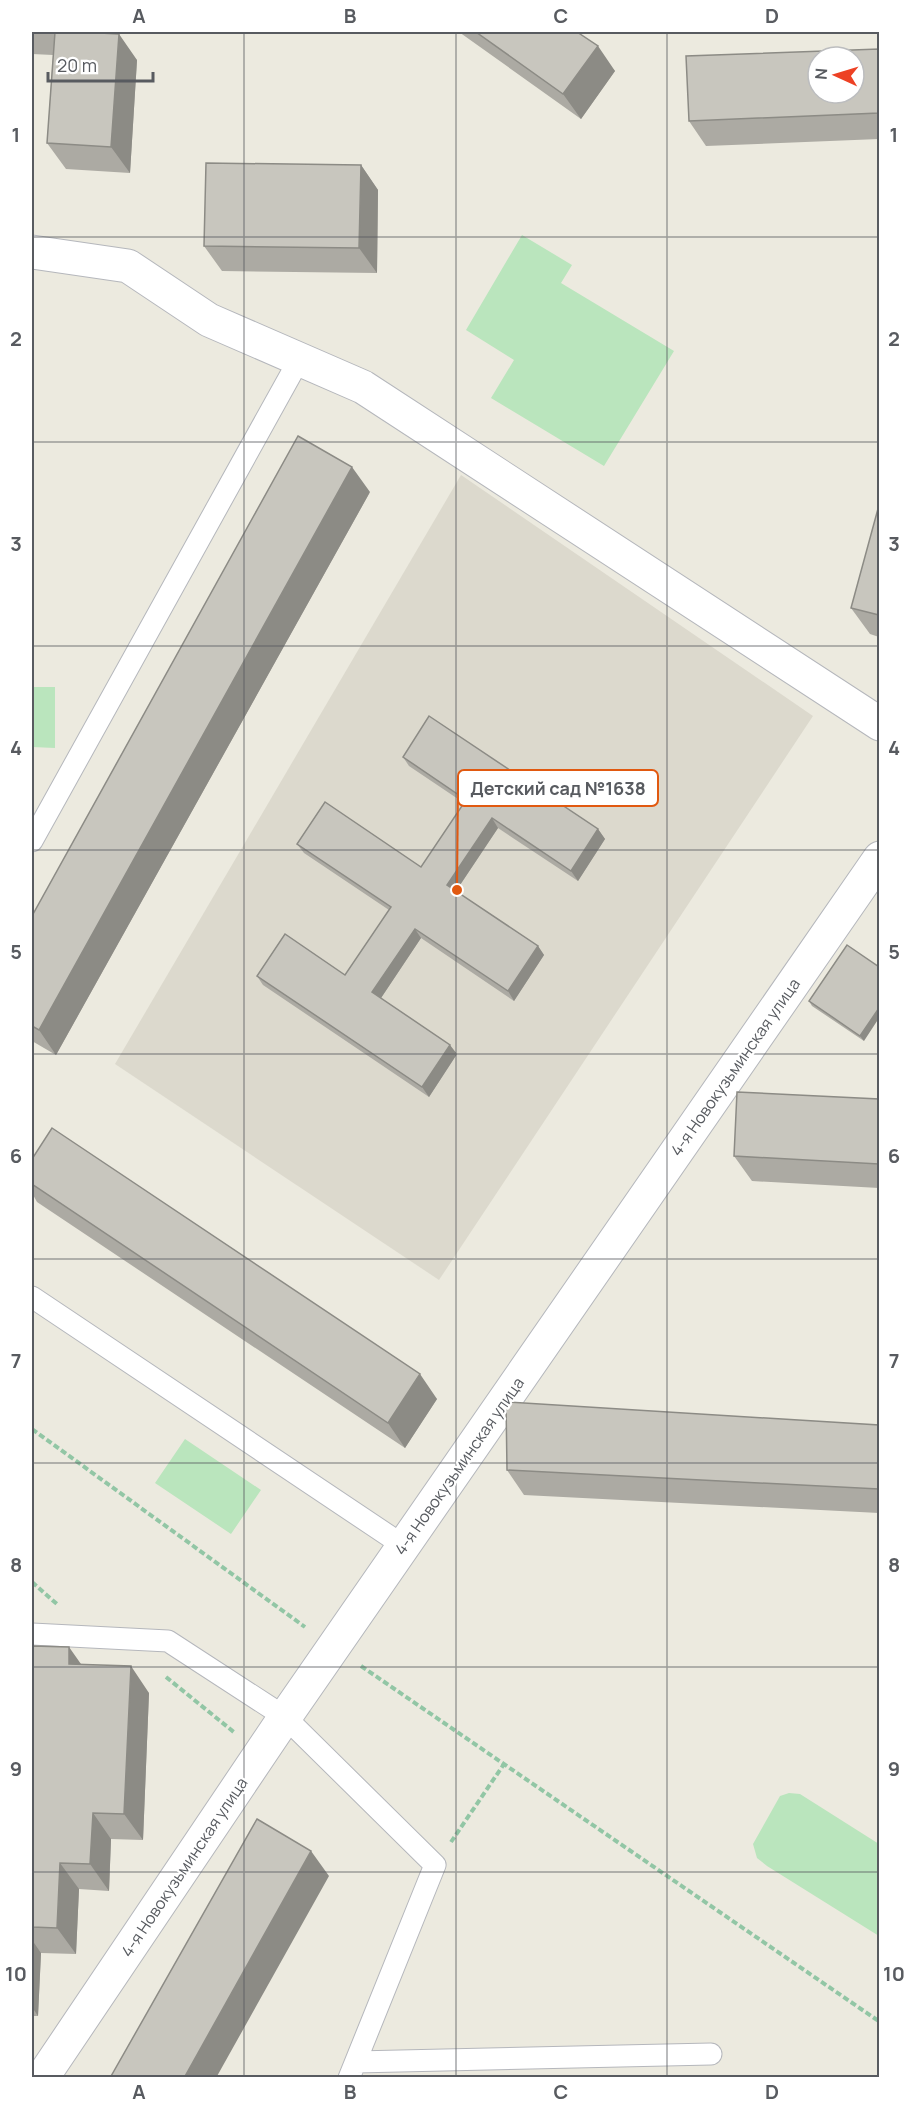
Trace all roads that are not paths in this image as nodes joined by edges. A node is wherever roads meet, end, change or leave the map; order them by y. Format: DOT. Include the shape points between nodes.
graph roads {
  1 [pos="32,252"];
  2 [pos="300,358"];
  3 [pos="879,724"];
  4 [pos="32,841"];
  5 [pos="879,858"];
  6 [pos="32,1297"];
  7 [pos="404,1546"];
  8 [pos="32,1634"];
  9 [pos="285,1717"];
  10 [pos="711,2054"];
  11 [pos="352,2070"];
  12 [pos="42,2078"];
  1 -- 2 [label="street" via="128,266 209,320"];
  2 -- 3 [label="street" via="363,387"];
  2 -- 4 [label="lane"];
  5 -- 7 [label="street, 4-я Новокузьминская улица"];
  6 -- 7 [label="lane"];
  7 -- 9 [label="street, 4-я Новокузьминская улица"];
  8 -- 9 [label="lane" via="168,1641"];
  9 -- 11 [label="lane" via="435,1865"];
  9 -- 12 [label="street, 4-я Новокузьминская улица"];
  10 -- 11 [label="lane"];
}
